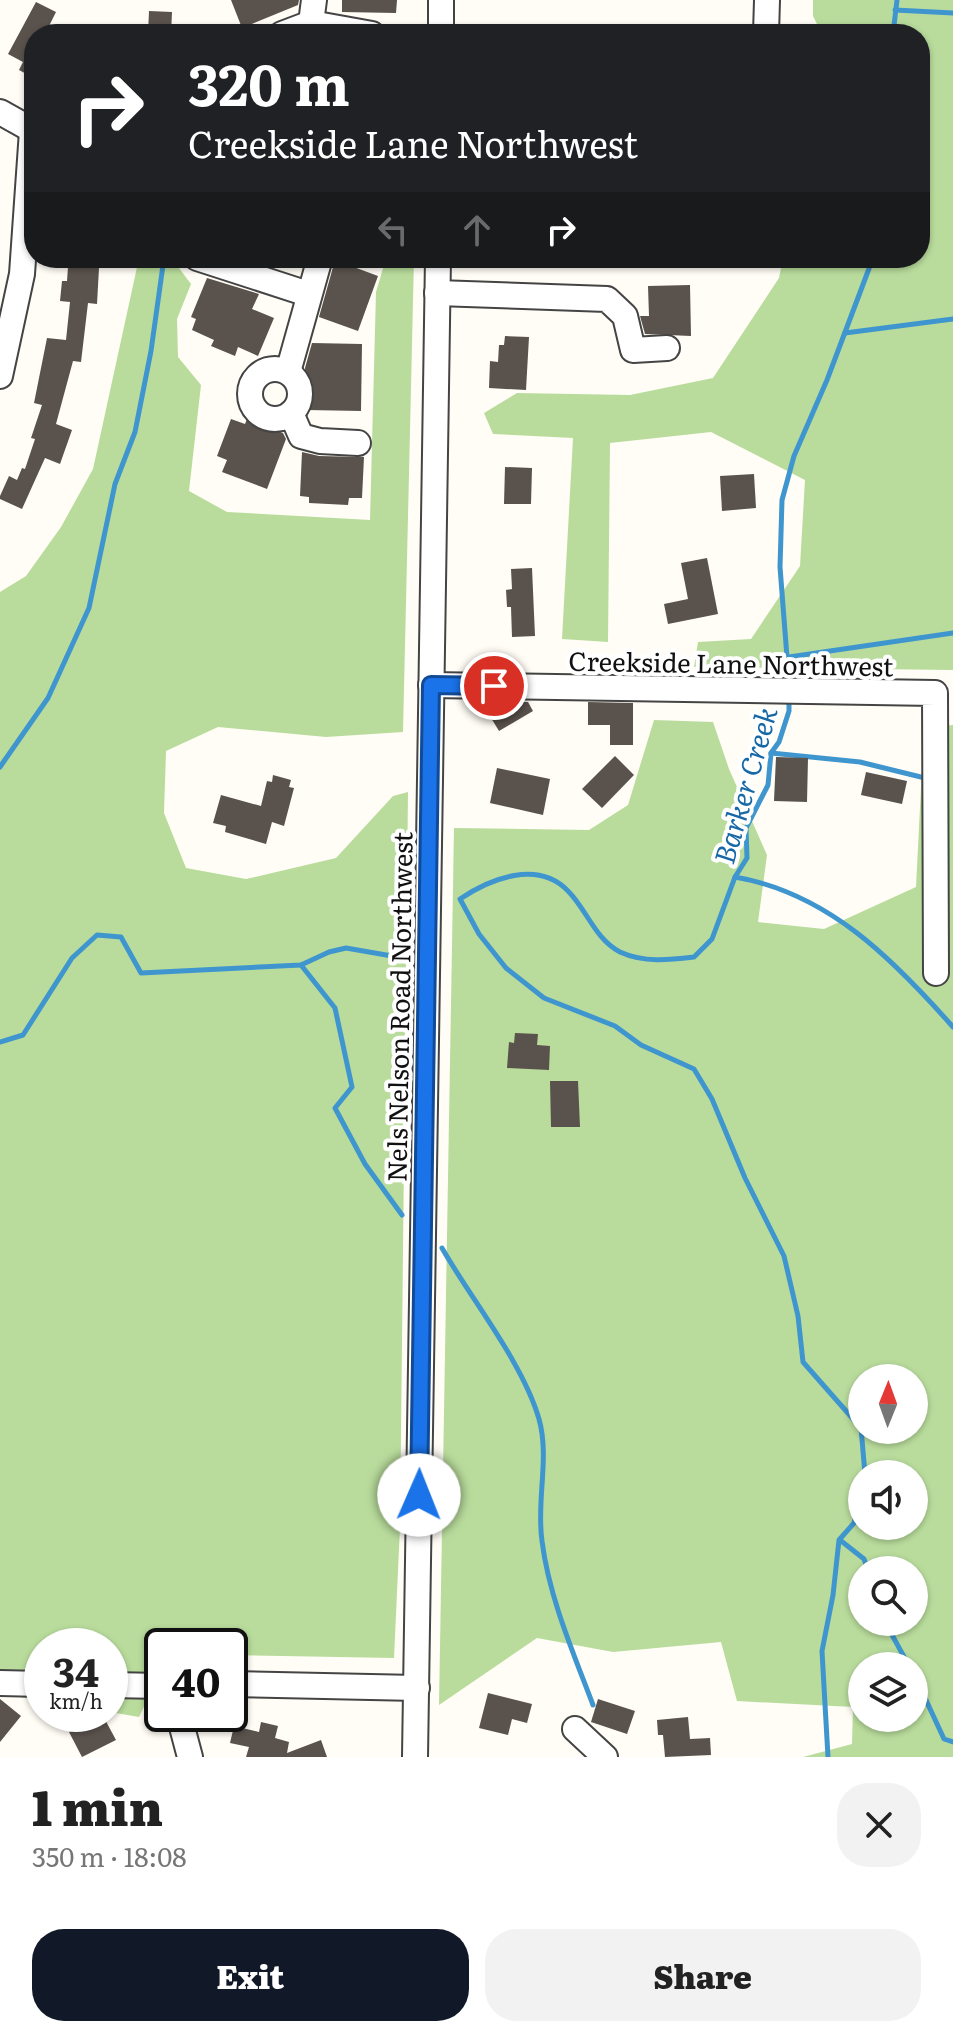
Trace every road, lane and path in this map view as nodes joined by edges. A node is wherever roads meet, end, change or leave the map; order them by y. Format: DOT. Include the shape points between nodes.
graph roads {
  1 [pos="441,0"];
  2 [pos="767,0"];
  3 [pos="313,12"];
  4 [pos="296,24"];
  5 [pos="345,24"];
  6 [pos="441,24"];
  7 [pos="766,24"];
  8 [pos="0,112"];
  9 [pos="24,126"];
  10 [pos="24,248"];
  11 [pos="228,268"];
  12 [pos="317,268"];
  13 [pos="438,268"];
  14 [pos="437,293"];
  15 [pos="308,294"];
  16 [pos="667,348"];
  17 [pos="288,372"];
  18 [pos="0,376"];
  19 [pos="291,413"];
  20 [pos="358,443"];
  21 [pos="431,685"];
  22 [pos="936,973"];
  23 [pos="0,1683"];
  24 [pos="24,1684"];
  25 [pos="248,1684"];
  26 [pos="417,1688"];
  27 [pos="575,1729"];
  28 [pos="183,1732"];
  29 [pos="190,1757"];
  30 [pos="415,1757"];
  31 [pos="605,1757"];
  1 -- 6 [label="street"];
  2 -- 7 [label="street"];
  3 -- 4 [label="street"];
  3 -- 5 [label="street"];
  8 -- 9 [label="street"];
  10 -- 18 [label="street"];
  11 -- 15 [label="street"];
  12 -- 15 [label="street"];
  13 -- 14 [label="street, Nels Nelson Road Northwest"];
  14 -- 16 [label="street" via="607,299 625,316 633,350"];
  14 -- 21 [label="street, Nels Nelson Road Northwest"];
  15 -- 17 [label="street"];
  17 -- 19 [label="street" via="300,392"];
  17 -- 19 [label="street" via="264,371 252,383 250,400 267,417"];
  19 -- 20 [label="street" via="301,436"];
  21 -- 22 [label="street, Creekside Lane Northwest" via="935,693"];
  21 -- 26 [label="street, Nels Nelson Road Northwest"];
  23 -- 24 [label="street"];
  25 -- 26 [label="street"];
  26 -- 30 [label="street, Nels Nelson Road Northwest"];
  27 -- 31 [label="street"];
  28 -- 29 [label="street"];
}
